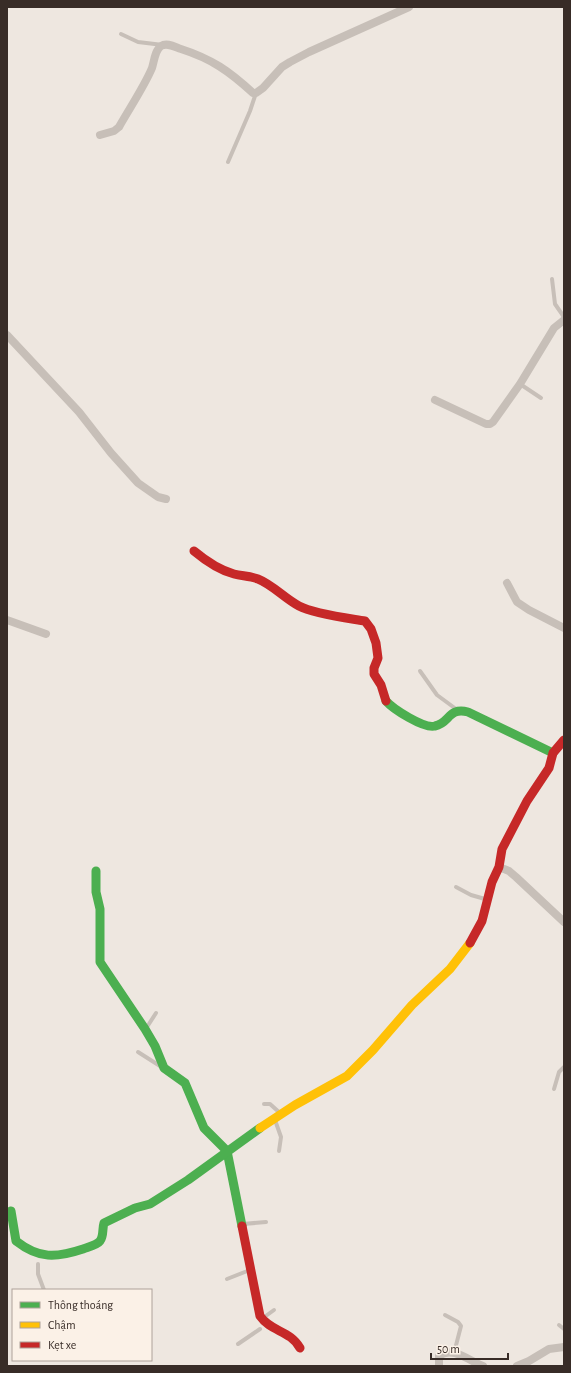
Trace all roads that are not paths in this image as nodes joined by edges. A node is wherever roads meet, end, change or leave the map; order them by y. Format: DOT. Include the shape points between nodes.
graph roads {
  1 [pos="409,7"];
  2 [pos="121,34"];
  3 [pos="163,45"];
  4 [pos="256,93"];
  5 [pos="100,135"];
  6 [pos="228,162"];
  7 [pos="552,279"];
  8 [pos="564,319"];
  9 [pos="7,335"];
  10 [pos="520,384"];
  11 [pos="540,398"];
  12 [pos="435,400"];
  13 [pos="166,499"];
  14 [pos="194,551"];
  15 [pos="507,584"];
  16 [pos="7,620"];
  17 [pos="564,628"];
  18 [pos="46,634"];
  19 [pos="420,671"];
  20 [pos="458,711"];
  21 [pos="564,740"];
  22 [pos="553,754"];
  23 [pos="499,867"];
  24 [pos="96,872"];
  25 [pos="456,887"];
  26 [pos="488,900"];
  27 [pos="564,922"];
  28 [pos="156,1013"];
  29 [pos="145,1029"];
  30 [pos="138,1052"];
  31 [pos="564,1067"];
  32 [pos="164,1068"];
  33 [pos="554,1089"];
  34 [pos="264,1104"];
  35 [pos="278,1117"];
  36 [pos="227,1151"];
  37 [pos="279,1151"];
  38 [pos="11,1211"];
  39 [pos="266,1222"];
  40 [pos="241,1224"];
  41 [pos="38,1264"];
  42 [pos="250,1270"];
  43 [pos="227,1279"];
  44 [pos="44,1289"];
  45 [pos="274,1310"];
  46 [pos="445,1315"];
  47 [pos="262,1325"];
  48 [pos="559,1325"];
  49 [pos="564,1329"];
  50 [pos="238,1344"];
  51 [pos="564,1347"];
  52 [pos="300,1348"];
  53 [pos="454,1353"];
  54 [pos="534,1362"];
  55 [pos="439,1366"];
  56 [pos="483,1366"];
  57 [pos="517,1366"];
  1 -- 4 [label="street" via="290,62"];
  2 -- 3 [label="lane" via="138,42"];
  3 -- 4 [label="street" via="171,45 197,54 218,65"];
  3 -- 5 [label="street" via="158,50 151,69 119,127"];
  4 -- 6 [label="lane"];
  7 -- 8 [label="lane" via="555,304"];
  8 -- 10 [label="street" via="554,328"];
  9 -- 13 [label="street" via="79,412 138,483 158,497"];
  10 -- 11 [label="lane"];
  10 -- 12 [label="street" via="490,424"];
  14 -- 20 [label="street" via="226,572 257,578 270,585 298,607 365,622 371,629 378,650 374,675 388,704 435,727"];
  15 -- 17 [label="street" via="517,602"];
  16 -- 18 [label="street"];
  19 -- 20 [label="lane" via="437,695"];
  20 -- 22 [label="street" via="472,714"];
  21 -- 22 [label="street"];
  22 -- 23 [label="street" via="548,768 502,849"];
  23 -- 26 [label="street"];
  23 -- 27 [label="street" via="509,871"];
  24 -- 29 [label="street" via="96,892 100,909 100,962"];
  25 -- 26 [label="lane"];
  26 -- 35 [label="street" via="482,921 466,950 402,1015 373,1050 347,1076"];
  28 -- 29 [label="lane"];
  29 -- 32 [label="street"];
  30 -- 32 [label="lane"];
  31 -- 33 [label="lane"];
  32 -- 36 [label="street" via="185,1083 204,1128"];
  34 -- 35 [label="lane" via="270,1104"];
  35 -- 36 [label="street"];
  35 -- 37 [label="lane" via="281,1137"];
  36 -- 38 [label="street" via="150,1204 135,1208 104,1223 103,1237 99,1244 63,1256 38,1257 16,1241"];
  36 -- 40 [label="street"];
  39 -- 40 [label="lane"];
  40 -- 42 [label="street"];
  41 -- 44 [label="lane" via="38,1274"];
  42 -- 43 [label="lane"];
  42 -- 47 [label="street"];
  45 -- 47 [label="lane"];
  46 -- 53 [label="lane" via="461,1326"];
  47 -- 50 [label="lane"];
  47 -- 52 [label="street" via="295,1338"];
  48 -- 49 [label="lane"];
  51 -- 54 [label="street" via="549,1349"];
  53 -- 55 [label="street" via="440,1356"];
  53 -- 56 [label="street"];
  54 -- 57 [label="street"];
}
